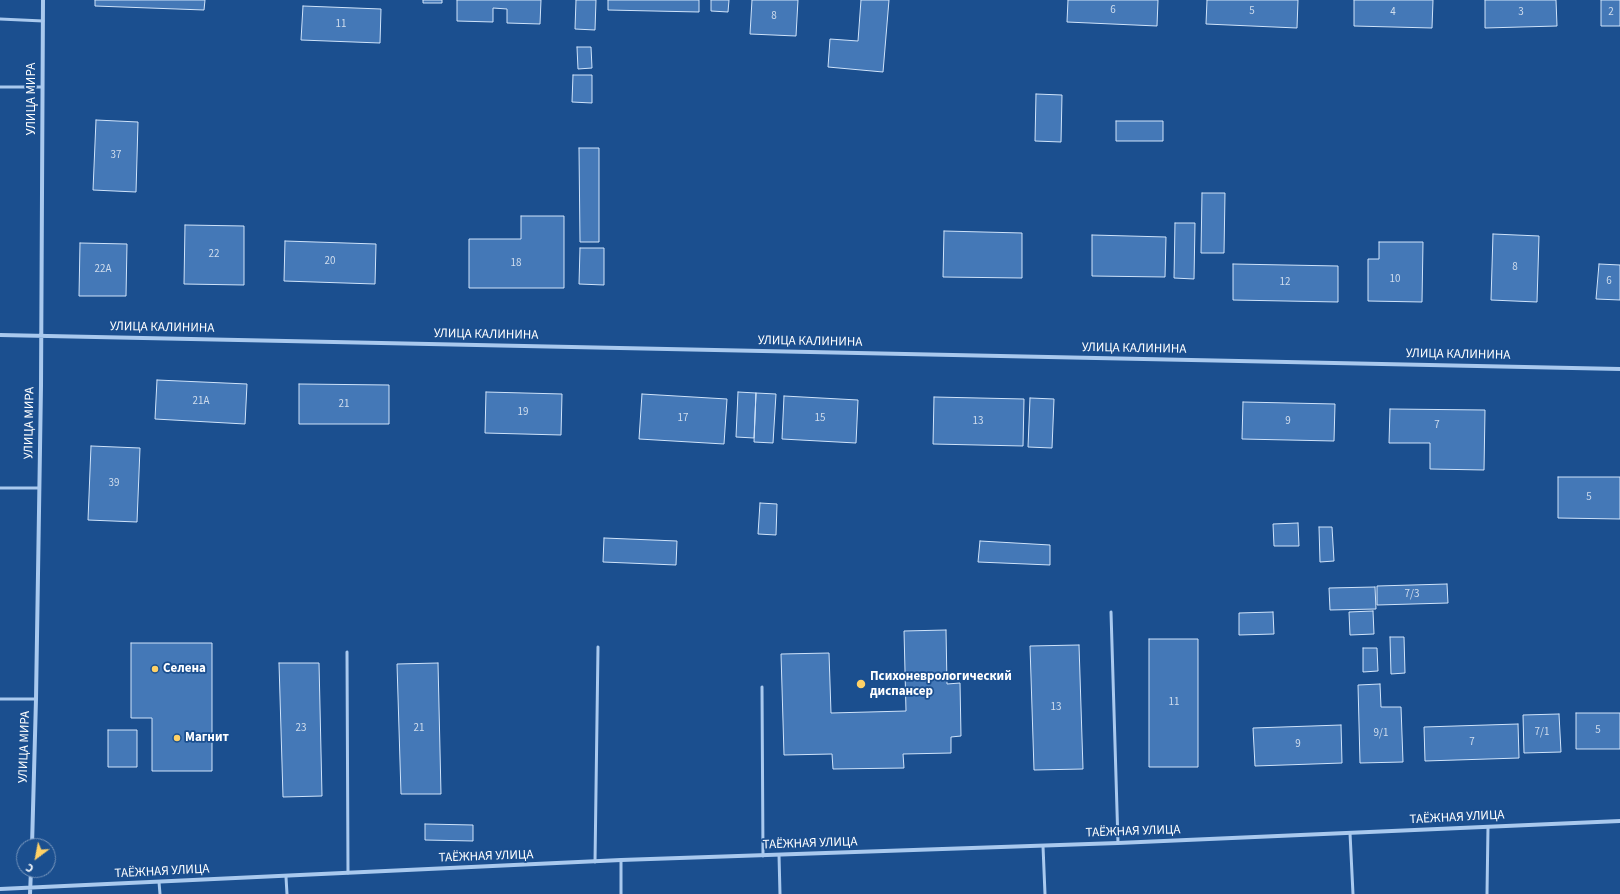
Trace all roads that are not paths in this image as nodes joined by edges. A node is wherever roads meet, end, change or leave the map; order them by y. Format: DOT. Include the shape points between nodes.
graph roads {
  1 [pos="43,0"];
  2 [pos="0,19"];
  3 [pos="43,21"];
  4 [pos="0,87"];
  5 [pos="42,87"];
  6 [pos="0,335"];
  7 [pos="41,336"];
  8 [pos="1620,369"];
  9 [pos="0,488"];
  10 [pos="39,488"];
  11 [pos="1111,612"];
  12 [pos="598,647"];
  13 [pos="347,652"];
  14 [pos="762,687"];
  15 [pos="0,699"];
  16 [pos="36,699"];
  17 [pos="1620,821"];
  18 [pos="1488,827"];
  19 [pos="1350,833"];
  20 [pos="32,838"];
  21 [pos="1118,843"];
  22 [pos="1043,846"];
  23 [pos="779,855"];
  24 [pos="763,856"];
  25 [pos="621,860"];
  26 [pos="595,862"];
  27 [pos="348,873"];
  28 [pos="286,877"];
  29 [pos="31,878"];
  30 [pos="159,882"];
  31 [pos="30,888"];
  32 [pos="0,889"];
  33 [pos="30,894"];
  34 [pos="160,894"];
  35 [pos="288,894"];
  36 [pos="621,894"];
  37 [pos="780,894"];
  38 [pos="1045,894"];
  39 [pos="1353,894"];
  40 [pos="1488,894"];
  1 -- 3 [label="street, УЛИЦА МИРА"];
  2 -- 3 [label="lane"];
  3 -- 5 [label="street, УЛИЦА МИРА"];
  4 -- 5 [label="lane"];
  5 -- 7 [label="street, УЛИЦА МИРА"];
  6 -- 7 [label="street, УЛИЦА КАЛИНИНА"];
  7 -- 8 [label="street, УЛИЦА КАЛИНИНА"];
  7 -- 10 [label="street, УЛИЦА МИРА"];
  9 -- 10 [label="lane"];
  10 -- 16 [label="street, УЛИЦА МИРА"];
  11 -- 21 [label="lane"];
  12 -- 26 [label="lane"];
  13 -- 27 [label="lane"];
  14 -- 24 [label="lane"];
  15 -- 16 [label="lane"];
  16 -- 20 [label="street, УЛИЦА МИРА"];
  17 -- 18 [label="street, ТАЁЖНАЯ УЛИЦА"];
  18 -- 19 [label="street, ТАЁЖНАЯ УЛИЦА"];
  18 -- 40 [label="lane"];
  19 -- 21 [label="street, ТАЁЖНАЯ УЛИЦА"];
  19 -- 39 [label="lane"];
  21 -- 22 [label="street, ТАЁЖНАЯ УЛИЦА"];
  22 -- 23 [label="street, ТАЁЖНАЯ УЛИЦА"];
  22 -- 38 [label="lane"];
  23 -- 24 [label="street, ТАЁЖНАЯ УЛИЦА"];
  23 -- 37 [label="lane"];
  24 -- 25 [label="street, ТАЁЖНАЯ УЛИЦА"];
  25 -- 26 [label="street, ТАЁЖНАЯ УЛИЦА"];
  25 -- 36 [label="lane"];
  26 -- 27 [label="street, ТАЁЖНАЯ УЛИЦА"];
  27 -- 28 [label="street, ТАЁЖНАЯ УЛИЦА"];
  28 -- 30 [label="street, ТАЁЖНАЯ УЛИЦА"];
  28 -- 35 [label="lane"];
  29 -- 31 [label="street"];
  30 -- 31 [label="street, ТАЁЖНАЯ УЛИЦА"];
  30 -- 34 [label="lane"];
  31 -- 32 [label="street, ТАЁЖНАЯ УЛИЦА"];
  31 -- 33 [label="street"];
}
